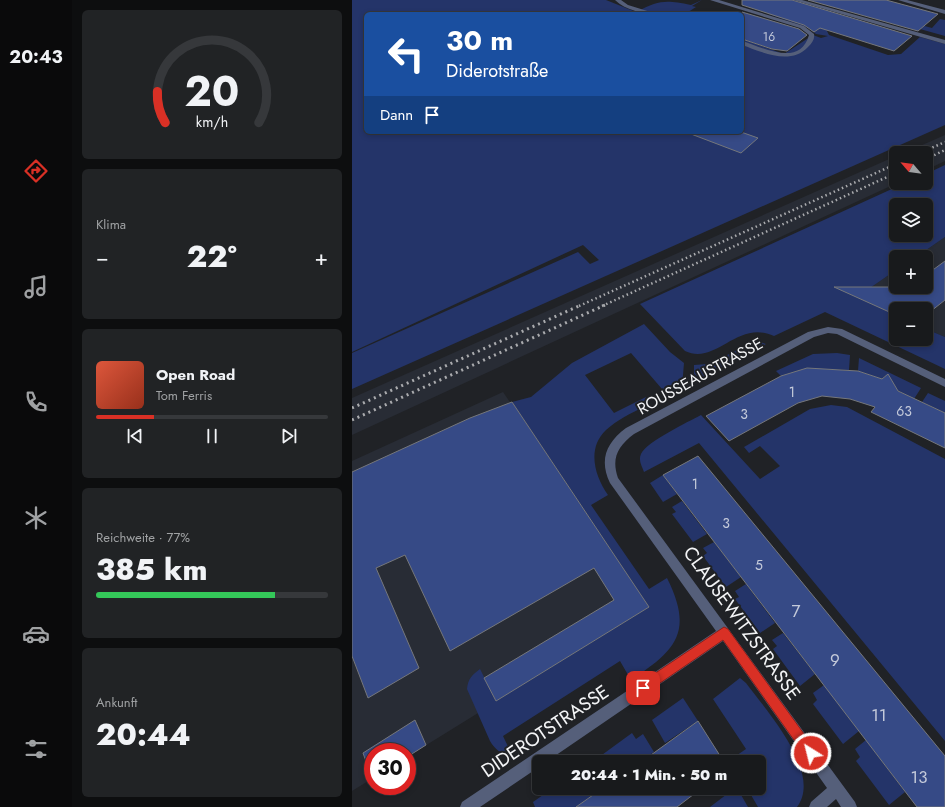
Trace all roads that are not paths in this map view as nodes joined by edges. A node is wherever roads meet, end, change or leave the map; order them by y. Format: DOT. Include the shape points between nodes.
graph roads {
  1 [pos="618,0"];
  2 [pos="713,0"];
  3 [pos="796,0"];
  4 [pos="901,0"];
  5 [pos="647,12"];
  6 [pos="945,12"];
  7 [pos="945,42"];
  8 [pos="744,43"];
  9 [pos="945,383"];
  10 [pos="614,480"];
  11 [pos="724,633"];
  12 [pos="837,789"];
  13 [pos="467,807"];
  14 [pos="816,807"];
  15 [pos="850,807"];
  1 -- 5 [label="street" via="626,6"];
  2 -- 8 [label="street" via="802,27 812,35 812,40 791,55 781,56"];
  3 -- 7 [label="street"];
  4 -- 6 [label="street"];
  9 -- 10 [label="street, ROUSSEAUSTRASSE" via="839,331 828,330 811,334 622,436 615,443 611,453 609,464"];
  10 -- 11 [label="street, CLAUSEWITZSTRASSE"];
  11 -- 12 [label="street, CLAUSEWITZSTRASSE"];
  11 -- 13 [label="street, DIDEROTSTRASSE"];
  12 -- 14 [label="street"];
  12 -- 15 [label="street, CLAUSEWITZSTRASSE"];
}
